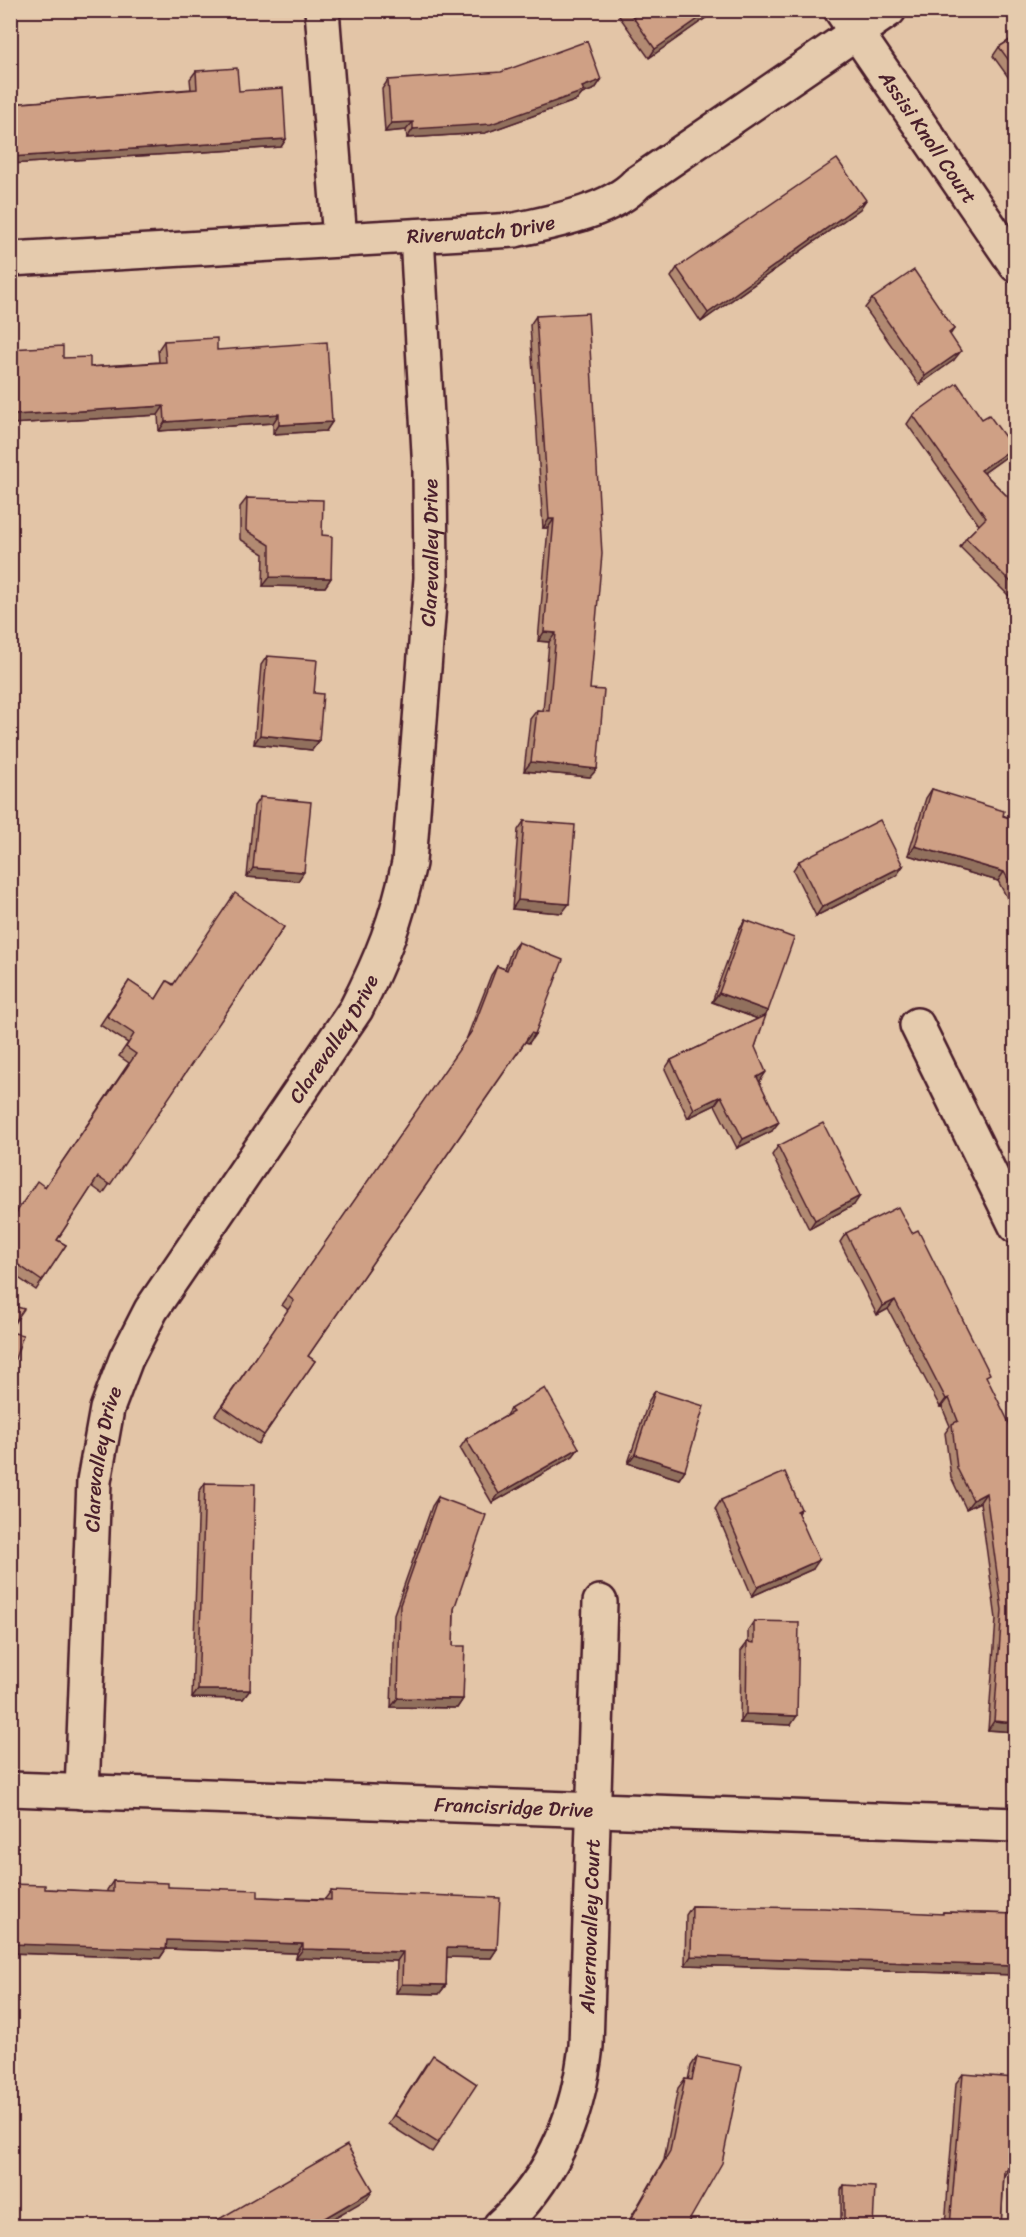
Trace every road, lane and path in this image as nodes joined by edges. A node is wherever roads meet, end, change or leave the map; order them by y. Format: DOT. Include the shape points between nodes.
graph roads {
  1 [pos="322,10"];
  2 [pos="889,10"];
  3 [pos="849,22"];
  4 [pos="417,236"];
  5 [pos="340,240"];
  6 [pos="10,259"];
  7 [pos="1016,265"];
  8 [pos="916,1025"];
  9 [pos="1016,1226"];
  10 [pos="600,1602"];
  11 [pos="10,1789"];
  12 [pos="82,1792"];
  13 [pos="595,1811"];
  14 [pos="1016,1826"];
  15 [pos="500,2226"];
  1 -- 5 [label="street"];
  2 -- 3 [label="street, Riverwatch Drive"];
  3 -- 4 [label="street, Riverwatch Drive" via="613,203 515,230"];
  3 -- 7 [label="street, Assisi Knoll Court"];
  4 -- 5 [label="street, Riverwatch Drive"];
  4 -- 12 [label="street, Clarevalley Drive" via="430,471 431,578 409,863 401,901 383,957 356,1010 151,1310 107,1409 94,1481"];
  5 -- 6 [label="street, Riverwatch Drive"];
  8 -- 9 [label="street"];
  10 -- 13 [label="street, Alvernovalley Court"];
  11 -- 12 [label="street, Francisridge Drive"];
  12 -- 13 [label="street, Francisridge Drive"];
  13 -- 14 [label="street, Francisridge Drive"];
  13 -- 15 [label="street, Alvernovalley Court" via="581,2086 570,2125 547,2172"];
}
